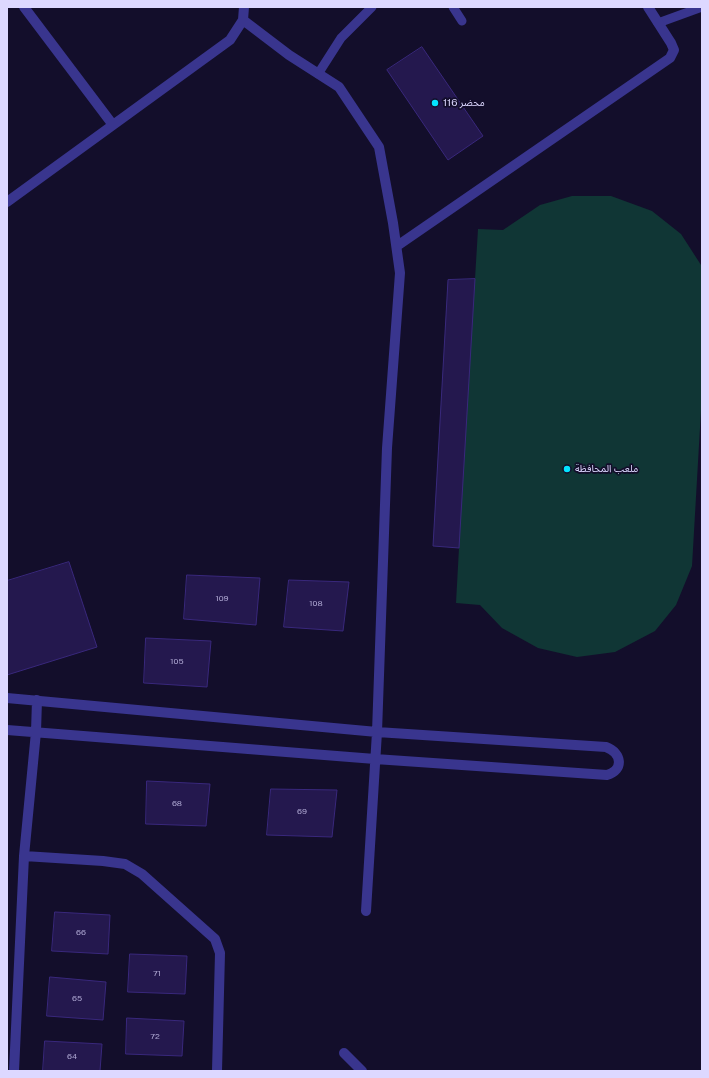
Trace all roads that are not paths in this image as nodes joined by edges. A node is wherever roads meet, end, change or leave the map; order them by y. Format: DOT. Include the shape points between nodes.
graph roads {
  1 [pos="24,7"];
  2 [pos="244,7"];
  3 [pos="372,7"];
  4 [pos="453,7"];
  5 [pos="648,7"];
  6 [pos="702,7"];
  7 [pos="243,20"];
  8 [pos="462,21"];
  9 [pos="658,23"];
  10 [pos="318,74"];
  11 [pos="113,125"];
  12 [pos="7,202"];
  13 [pos="397,246"];
  14 [pos="7,698"];
  15 [pos="37,700"];
  16 [pos="7,730"];
  17 [pos="36,732"];
  18 [pos="377,732"];
  19 [pos="375,759"];
  20 [pos="24,856"];
  21 [pos="366,911"];
  22 [pos="344,1053"];
  23 [pos="14,1071"];
  24 [pos="217,1071"];
  25 [pos="362,1071"];
  1 -- 11 [label="street"];
  2 -- 7 [label="street"];
  3 -- 10 [label="lane" via="342,38"];
  4 -- 8 [label="lane"];
  5 -- 9 [label="street"];
  6 -- 9 [label="lane"];
  7 -- 10 [label="street"];
  7 -- 11 [label="street" via="230,40"];
  9 -- 13 [label="street" via="674,50 670,58"];
  10 -- 13 [label="street" via="339,87 379,147"];
  11 -- 12 [label="street"];
  13 -- 18 [label="street" via="400,273 387,448"];
  14 -- 15 [label="street"];
  15 -- 17 [label="street"];
  15 -- 18 [label="street"];
  16 -- 17 [label="street"];
  17 -- 19 [label="street"];
  17 -- 20 [label="street"];
  18 -- 19 [label="street"];
  18 -- 19 [label="street" via="606,748 616,753 618,764 612,774 607,775"];
  19 -- 21 [label="street"];
  20 -- 23 [label="street"];
  20 -- 24 [label="street" via="125,864 142,874 215,939 220,953"];
  22 -- 25 [label="street"];
}
